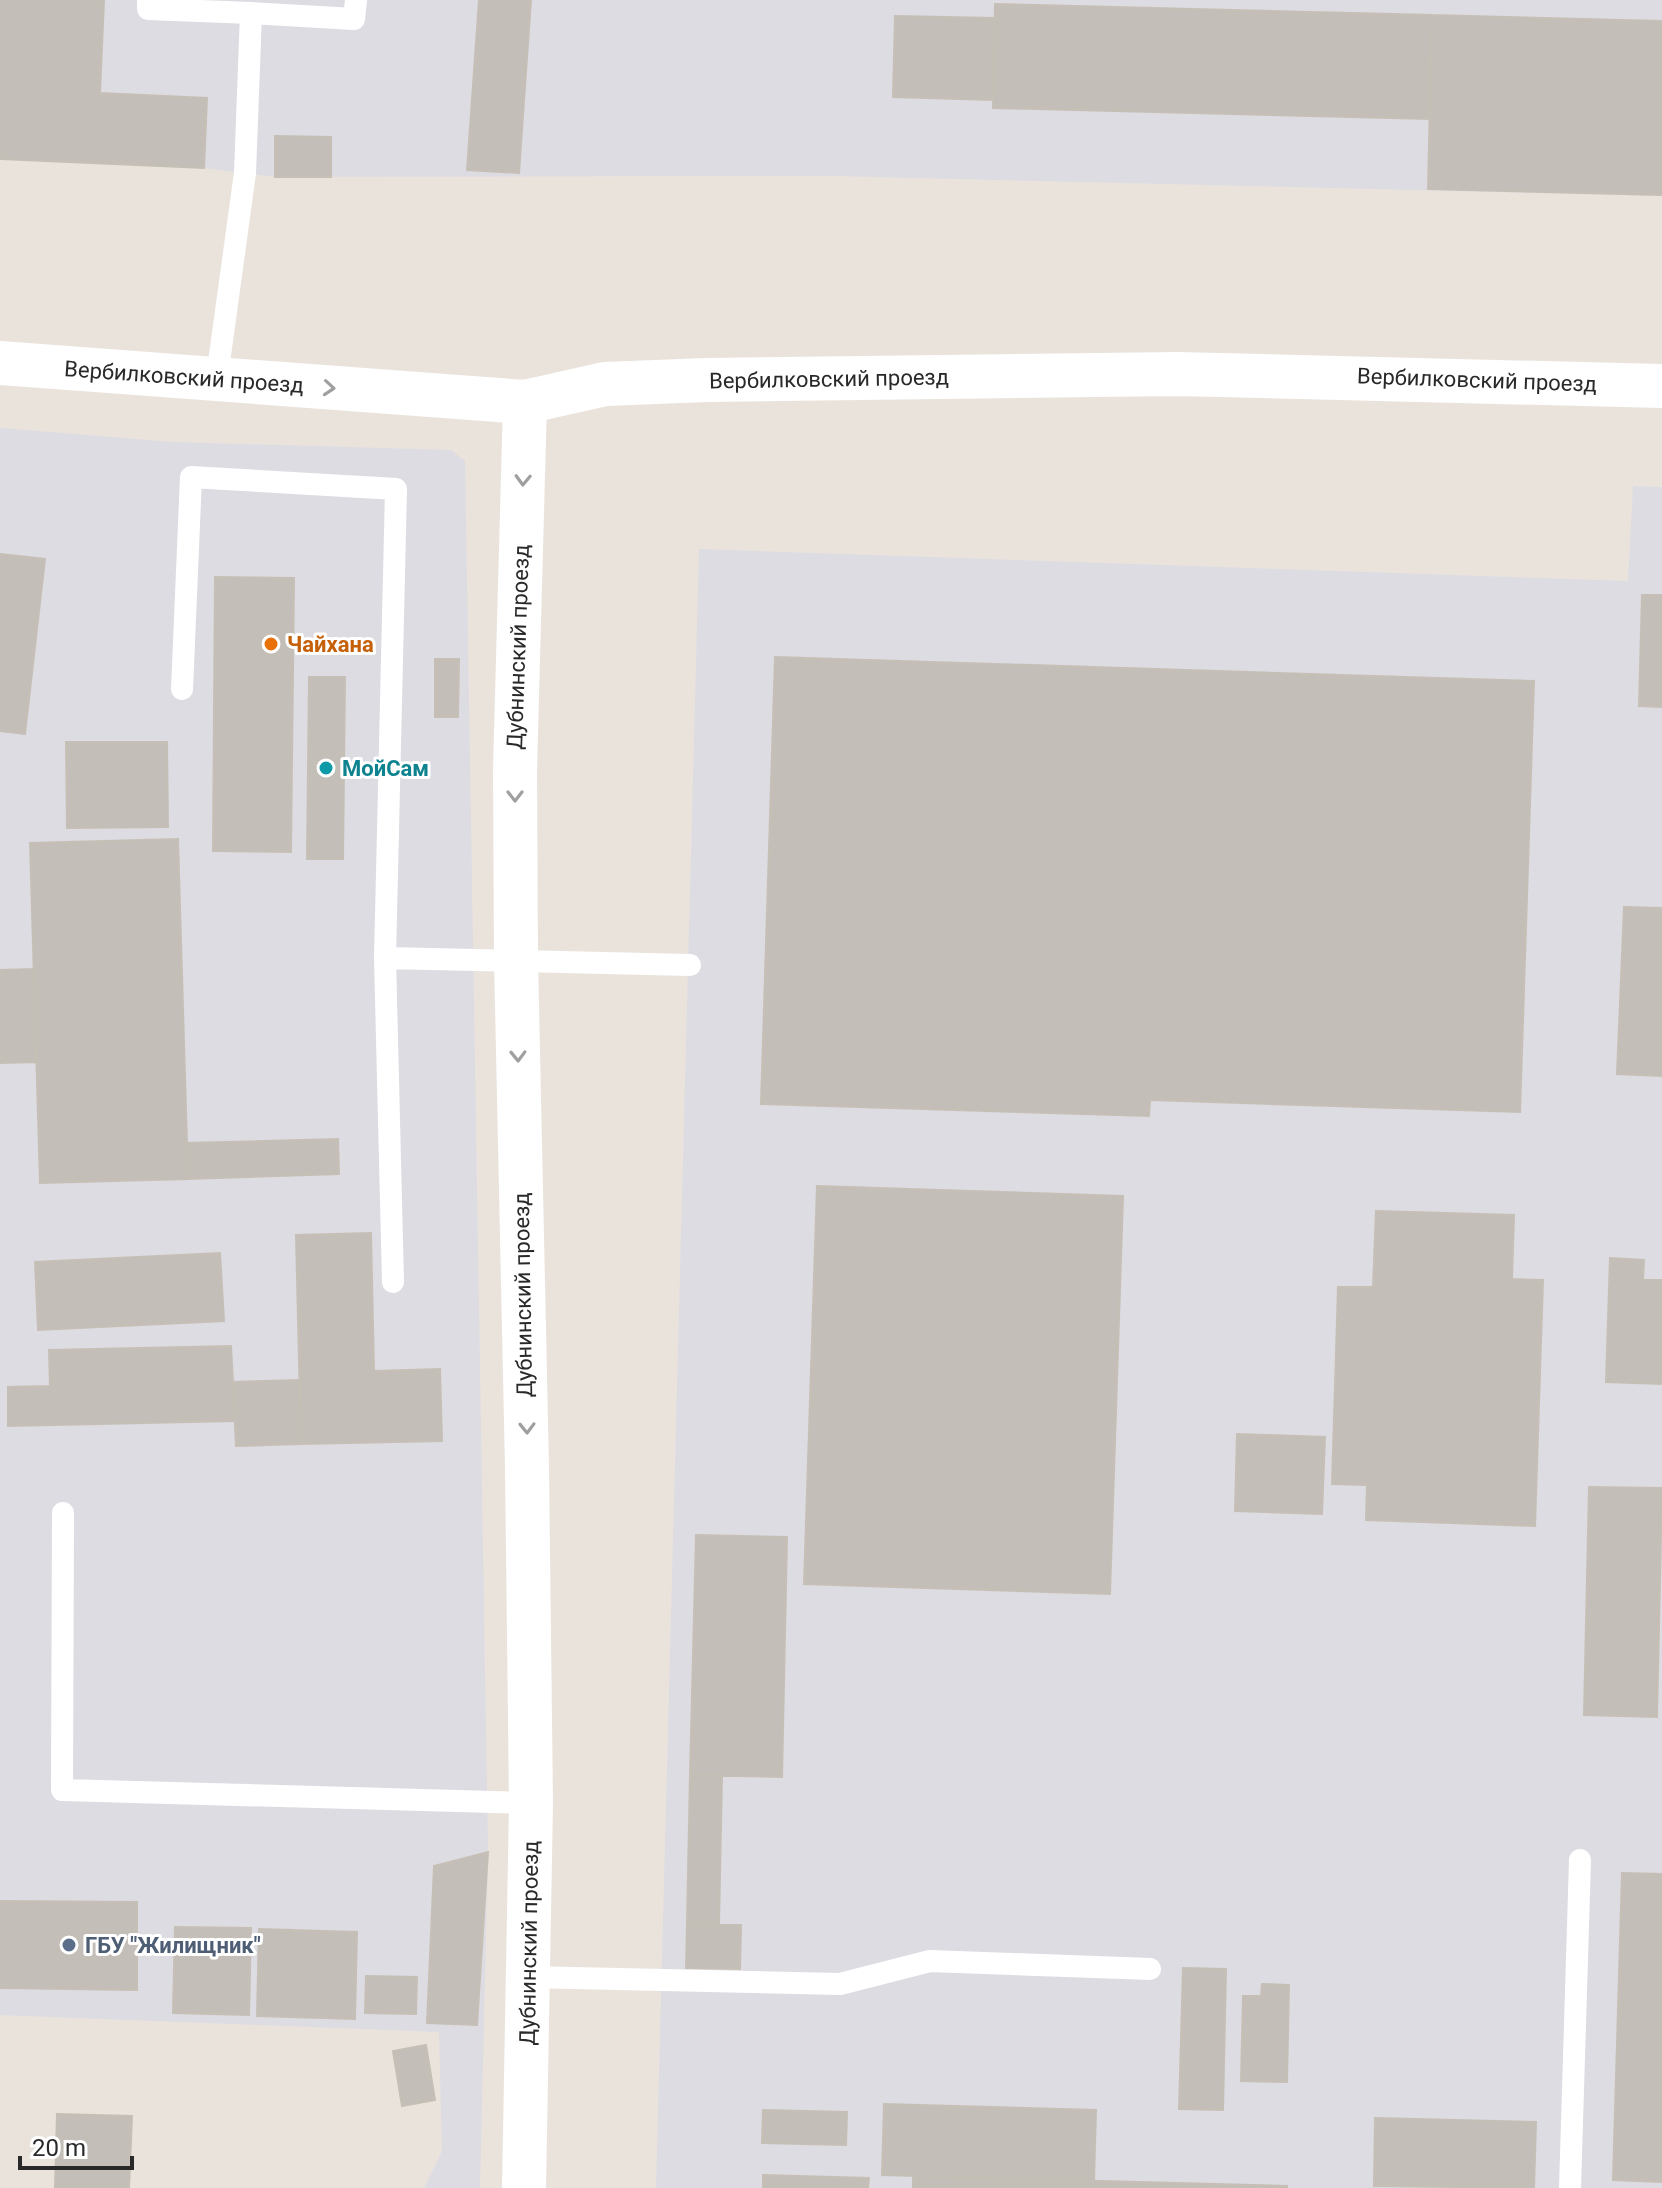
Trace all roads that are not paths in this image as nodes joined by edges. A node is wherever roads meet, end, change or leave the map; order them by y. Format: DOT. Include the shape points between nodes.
graph roads {
  1 [pos="148,0"];
  2 [pos="356,0"];
  3 [pos="251,13"];
  4 [pos="0,363"];
  5 [pos="217,377"];
  6 [pos="1662,386"];
  7 [pos="525,402"];
  8 [pos="182,689"];
  9 [pos="385,958"];
  10 [pos="516,959"];
  11 [pos="690,965"];
  12 [pos="393,1282"];
  13 [pos="63,1513"];
  14 [pos="531,1803"];
  15 [pos="1580,1860"];
  16 [pos="1150,1969"];
  17 [pos="528,1977"];
  18 [pos="524,2188"];
  19 [pos="1570,2188"];
  1 -- 3 [label="lane" via="148,9"];
  2 -- 3 [label="lane" via="354,19"];
  3 -- 5 [label="lane" via="245,173"];
  4 -- 5 [label="street, Вербилковский проезд"];
  5 -- 7 [label="street, Вербилковский проезд, one-way"];
  6 -- 7 [label="street, Вербилковский проезд" via="1177,374 706,380 605,384"];
  7 -- 10 [label="street, Дубнинский проезд, one-way" via="515,770"];
  8 -- 9 [label="lane" via="191,477 396,489"];
  9 -- 10 [label="lane"];
  9 -- 12 [label="lane"];
  10 -- 11 [label="lane"];
  10 -- 14 [label="street, Дубнинский проезд, one-way"];
  13 -- 14 [label="lane" via="62,1790"];
  14 -- 17 [label="street, Дубнинский проезд"];
  15 -- 19 [label="lane"];
  16 -- 17 [label="lane" via="930,1961 840,1984"];
  17 -- 18 [label="street, Дубнинский проезд"];
}
